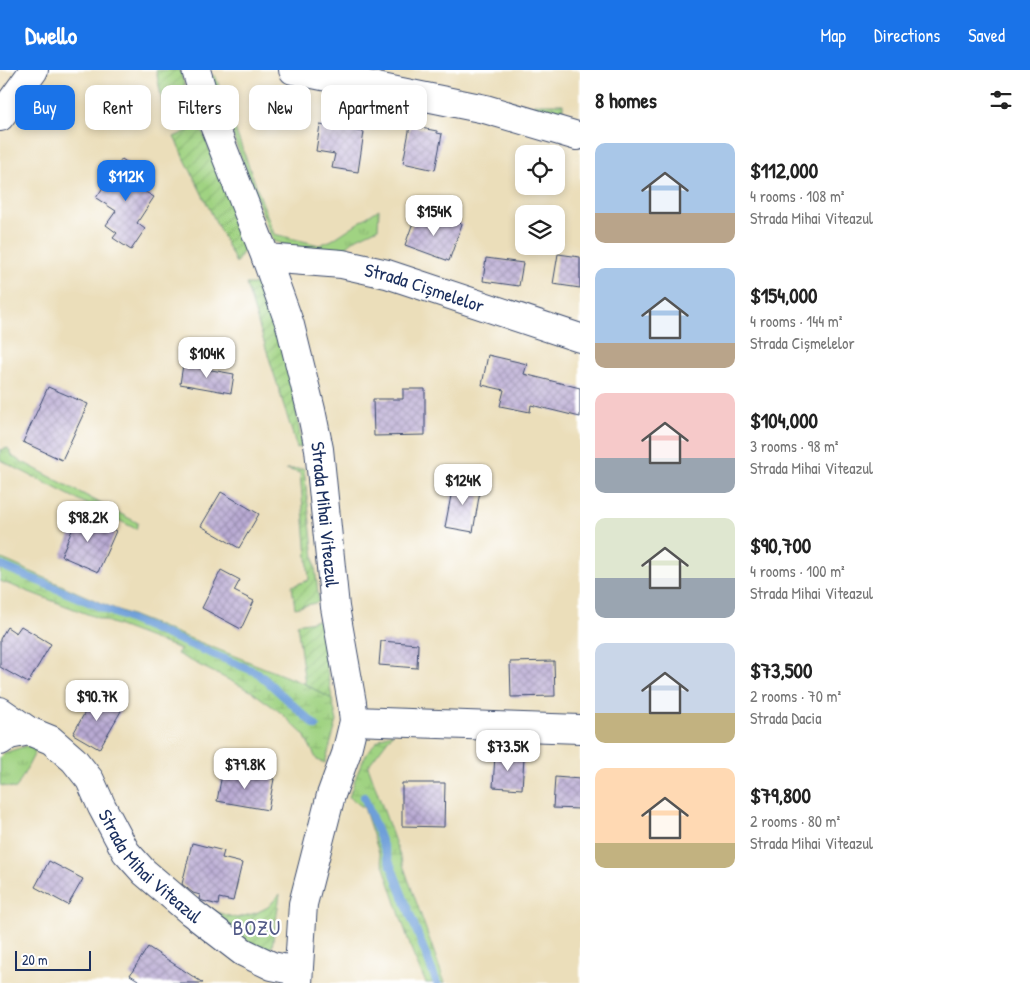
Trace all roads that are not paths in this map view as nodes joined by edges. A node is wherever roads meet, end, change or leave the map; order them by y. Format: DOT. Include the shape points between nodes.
graph roads {
  1 [pos="34,70"];
  2 [pos="196,70"];
  3 [pos="293,70"];
  4 [pos="0,117"];
  5 [pos="577,136"];
  6 [pos="266,258"];
  7 [pos="580,338"];
  8 [pos="0,711"];
  9 [pos="354,721"];
  10 [pos="580,729"];
  11 [pos="29,731"];
  12 [pos="0,741"];
  13 [pos="298,977"];
  1 -- 4 [label="street"];
  2 -- 6 [label="street, Strada Mihai Viteazul" via="208,110"];
  3 -- 5 [label="street" via="485,109"];
  6 -- 7 [label="street, Strada Cișmelelor" via="342,264 387,274"];
  6 -- 9 [label="street, Strada Mihai Viteazul" via="290,326 319,449 335,607"];
  8 -- 11 [label="street, Strada Mihai Viteazul"];
  9 -- 10 [label="street"];
  9 -- 13 [label="street, Strada Mihai Viteazul" via="303,904"];
  11 -- 12 [label="street" via="9,735"];
  11 -- 13 [label="street, Strada Mihai Viteazul" via="51,740 74,760 90,780 126,852 144,872 243,952"];
}
